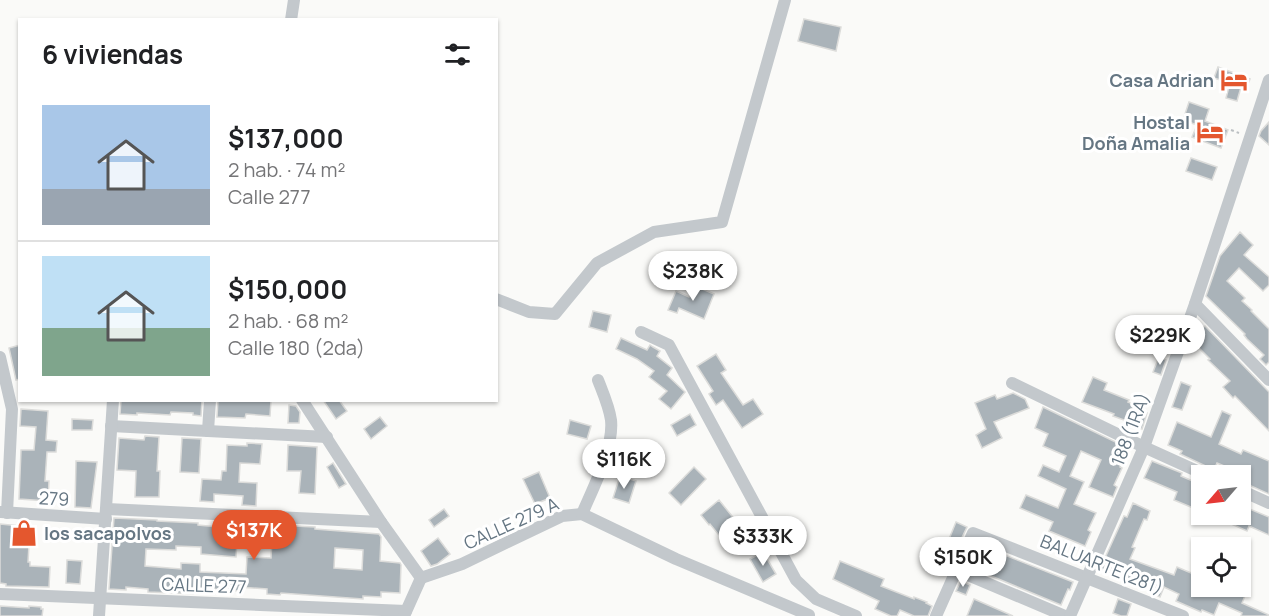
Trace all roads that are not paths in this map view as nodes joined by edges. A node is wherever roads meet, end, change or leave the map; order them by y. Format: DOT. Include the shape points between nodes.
graph roads {
  1 [pos="294,0"];
  2 [pos="785,1"];
  3 [pos="291,18"];
  4 [pos="1269,80"];
  5 [pos="498,300"];
  6 [pos="1195,304"];
  7 [pos="641,332"];
  8 [pos="0,357"];
  9 [pos="598,380"];
  10 [pos="1269,380"];
  11 [pos="1012,383"];
  12 [pos="112,402"];
  13 [pos="210,402"];
  14 [pos="303,402"];
  15 [pos="111,426"];
  16 [pos="208,431"];
  17 [pos="327,437"];
  18 [pos="1144,447"];
  19 [pos="1191,468"];
  20 [pos="1251,495"];
  21 [pos="1269,503"];
  22 [pos="4,512"];
  23 [pos="106,514"];
  24 [pos="582,514"];
  25 [pos="381,522"];
  26 [pos="956,570"];
  27 [pos="421,578"];
  28 [pos="1086,578"];
  29 [pos="0,594"];
  30 [pos="816,598"];
  31 [pos="100,599"];
  32 [pos="405,613"];
  33 [pos="99,616"];
  34 [pos="809,616"];
  35 [pos="856,616"];
  36 [pos="936,616"];
  37 [pos="1065,616"];
  38 [pos="1070,616"];
  39 [pos="1183,616"];
  1 -- 3 [label="street"];
  2 -- 5 [label="street" via="722,222 654,232 597,263 555,314 529,312"];
  4 -- 6 [label="street, 188 (1RA)"];
  6 -- 10 [label="street"];
  6 -- 18 [label="street, 188 (1RA)"];
  7 -- 30 [label="street" via="669,345 795,580"];
  8 -- 22 [label="street" via="12,409"];
  9 -- 24 [label="street" via="611,421 610,438"];
  11 -- 18 [label="street"];
  12 -- 15 [label="street"];
  13 -- 16 [label="street"];
  14 -- 17 [label="street"];
  15 -- 16 [label="street"];
  15 -- 23 [label="street"];
  16 -- 17 [label="street"];
  17 -- 25 [label="street"];
  18 -- 19 [label="street"];
  18 -- 28 [label="street, 188 (1RA)"];
  20 -- 21 [label="street"];
  22 -- 23 [label="street, 279"];
  23 -- 25 [label="street, 279"];
  23 -- 31 [label="street"];
  24 -- 27 [label="street, CALLE 279 A" via="562,516 462,564"];
  24 -- 34 [label="street, CALLE 279 A"];
  25 -- 27 [label="street"];
  26 -- 28 [label="street, BALUARTE(281)" via="974,533"];
  26 -- 36 [label="street"];
  26 -- 37 [label="street"];
  27 -- 32 [label="street"];
  28 -- 38 [label="street, 188 (1RA)"];
  28 -- 39 [label="street, BALUARTE(281)"];
  29 -- 31 [label="street, CALLE 277"];
  30 -- 34 [label="street"];
  30 -- 35 [label="street"];
  31 -- 32 [label="street, CALLE 277"];
  31 -- 33 [label="street"];
}
